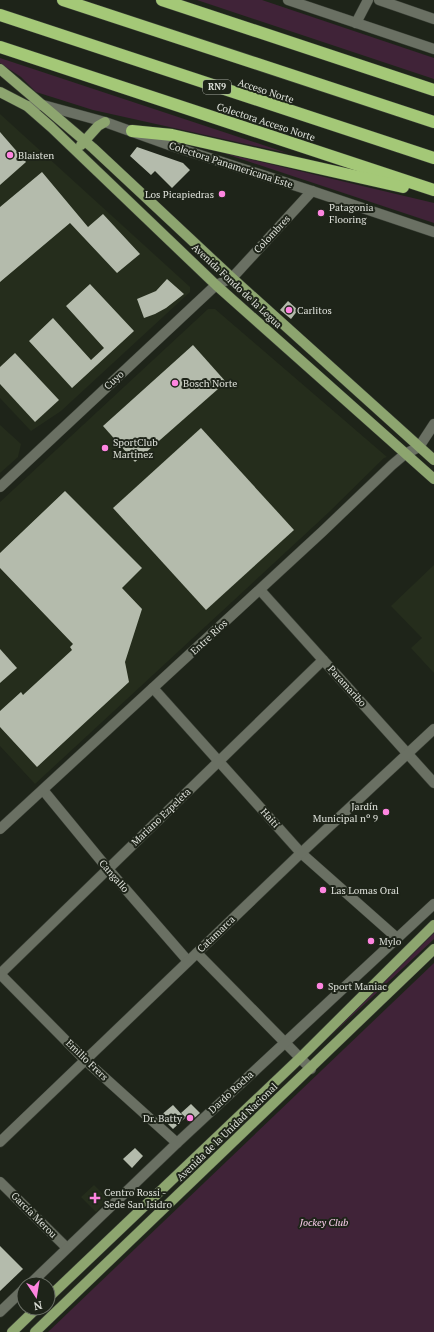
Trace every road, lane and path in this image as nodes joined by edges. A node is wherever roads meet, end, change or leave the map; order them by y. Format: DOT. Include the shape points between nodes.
graph roads {
  1 [pos="63,0"];
  2 [pos="162,0"];
  3 [pos="174,0"];
  4 [pos="288,0"];
  5 [pos="368,0"];
  6 [pos="379,0"];
  7 [pos="0,15"];
  8 [pos="212,17"];
  9 [pos="434,19"];
  10 [pos="356,23"];
  11 [pos="0,47"];
  12 [pos="434,49"];
  13 [pos="0,69"];
  14 [pos="434,90"];
  15 [pos="0,92"];
  16 [pos="43,105"];
  17 [pos="27,106"];
  18 [pos="105,122"];
  19 [pos="434,122"];
  20 [pos="132,131"];
  21 [pos="84,140"];
  22 [pos="76,151"];
  23 [pos="434,158"];
  24 [pos="434,190"];
  25 [pos="312,191"];
  26 [pos="434,193"];
  27 [pos="434,232"];
  28 [pos="232,278"];
  29 [pos="216,285"];
  30 [pos="434,424"];
  31 [pos="419,447"];
  32 [pos="405,454"];
  33 [pos="434,460"];
  34 [pos="434,479"];
  35 [pos="0,487"];
  36 [pos="260,590"];
  37 [pos="323,660"];
  38 [pos="153,688"];
  39 [pos="434,729"];
  40 [pos="408,754"];
  41 [pos="219,761"];
  42 [pos="434,783"];
  43 [pos="43,790"];
  44 [pos="0,829"];
  45 [pos="301,852"];
  46 [pos="108,869"];
  47 [pos="434,904"];
  48 [pos="434,925"];
  49 [pos="397,938"];
  50 [pos="434,949"];
  51 [pos="196,953"];
  52 [pos="188,961"];
  53 [pos="0,974"];
  54 [pos="284,1042"];
  55 [pos="300,1058"];
  56 [pos="86,1060"];
  57 [pos="311,1069"];
  58 [pos="0,1142"];
  59 [pos="177,1143"];
  60 [pos="0,1182"];
  61 [pos="67,1248"];
  62 [pos="38,1276"];
  63 [pos="56,1290"];
  64 [pos="16,1297"];
  65 [pos="0,1312"];
  66 [pos="29,1316"];
  67 [pos="12,1332"];
  68 [pos="35,1332"];
  1 -- 19 [label="highway"];
  2 -- 8 [label="highway"];
  3 -- 8 [label="highway"];
  4 -- 10 [label="street"];
  5 -- 10 [label="street"];
  6 -- 9 [label="street"];
  7 -- 23 [label="highway, Acceso Norte / RN9"];
  8 -- 14 [label="highway"];
  10 -- 12 [label="street"];
  11 -- 24 [label="highway, Colectora Acceso Norte"];
  13 -- 16 [label="main road, Avenida Fondo de la Legua"];
  15 -- 17 [label="main road, Avenida Fondo de la Legua"];
  16 -- 17 [label="street, Colectora Panamericana Este"];
  16 -- 18 [label="street, Colectora Panamericana Este"];
  16 -- 21 [label="main road, Avenida Fondo de la Legua"];
  17 -- 22 [label="main road, Avenida Fondo de la Legua"];
  18 -- 20 [label="street, Colectora Panamericana Este"];
  18 -- 21 [label="main road"];
  20 -- 25 [label="street, Colectora Panamericana Este"];
  20 -- 26 [label="highway" via="172,135"];
  21 -- 22 [label="main road"];
  21 -- 28 [label="main road, Avenida Fondo de la Legua"];
  22 -- 29 [label="main road, Avenida Fondo de la Legua"];
  25 -- 27 [label="street, Colectora Panamericana Este"];
  25 -- 28 [label="street, Colombres"];
  28 -- 29 [label="street, Cuyo"];
  28 -- 31 [label="main road, Avenida Fondo de la Legua"];
  29 -- 32 [label="main road, Avenida Fondo de la Legua"];
  29 -- 35 [label="street, Cuyo"];
  30 -- 31 [label="street"];
  31 -- 32 [label="street, Entre Ríos"];
  31 -- 33 [label="main road, Avenida Fondo de la Legua"];
  32 -- 34 [label="main road, Avenida Fondo de la Legua"];
  32 -- 36 [label="street, Entre Ríos"];
  36 -- 37 [label="street, Paramaribo"];
  36 -- 38 [label="street, Entre Ríos"];
  37 -- 40 [label="street, Paramaribo"];
  37 -- 41 [label="street, Mariano Ezpeleta"];
  38 -- 41 [label="street, Haití"];
  38 -- 43 [label="street, Entre Ríos"];
  39 -- 40 [label="street, Catamarca"];
  40 -- 42 [label="street, Paramaribo"];
  40 -- 45 [label="street, Catamarca"];
  41 -- 45 [label="street, Haití"];
  41 -- 46 [label="street, Mariano Ezpeleta"];
  43 -- 44 [label="street, Entre Ríos"];
  43 -- 46 [label="street, Cangallo"];
  45 -- 49 [label="street, Haití"];
  45 -- 51 [label="street, Catamarca"];
  46 -- 52 [label="street, Cangallo"];
  46 -- 53 [label="street, Mariano Ezpeleta"];
  47 -- 49 [label="street, Dardo Rocha"];
  48 -- 55 [label="main road, Avenida de la Unidad Nacional"];
  49 -- 54 [label="street, Dardo Rocha"];
  50 -- 57 [label="main road, Avenida de la Unidad Nacional"];
  51 -- 52 [label="street, Catamarca"];
  51 -- 54 [label="street"];
  52 -- 56 [label="street, Catamarca"];
  53 -- 56 [label="street, Emilio Frers"];
  54 -- 55 [label="street"];
  54 -- 59 [label="street, Dardo Rocha"];
  55 -- 57 [label="street"];
  55 -- 63 [label="main road, Avenida de la Unidad Nacional"];
  56 -- 58 [label="street, Catamarca"];
  56 -- 59 [label="street, Emilio Frers"];
  57 -- 68 [label="main road, Avenida de la Unidad Nacional"];
  59 -- 61 [label="street, Dardo Rocha"];
  60 -- 61 [label="street, García Merou"];
  61 -- 62 [label="street, Dardo Rocha"];
  64 -- 65 [label="street"];
  66 -- 67 [label="main road"];
}
